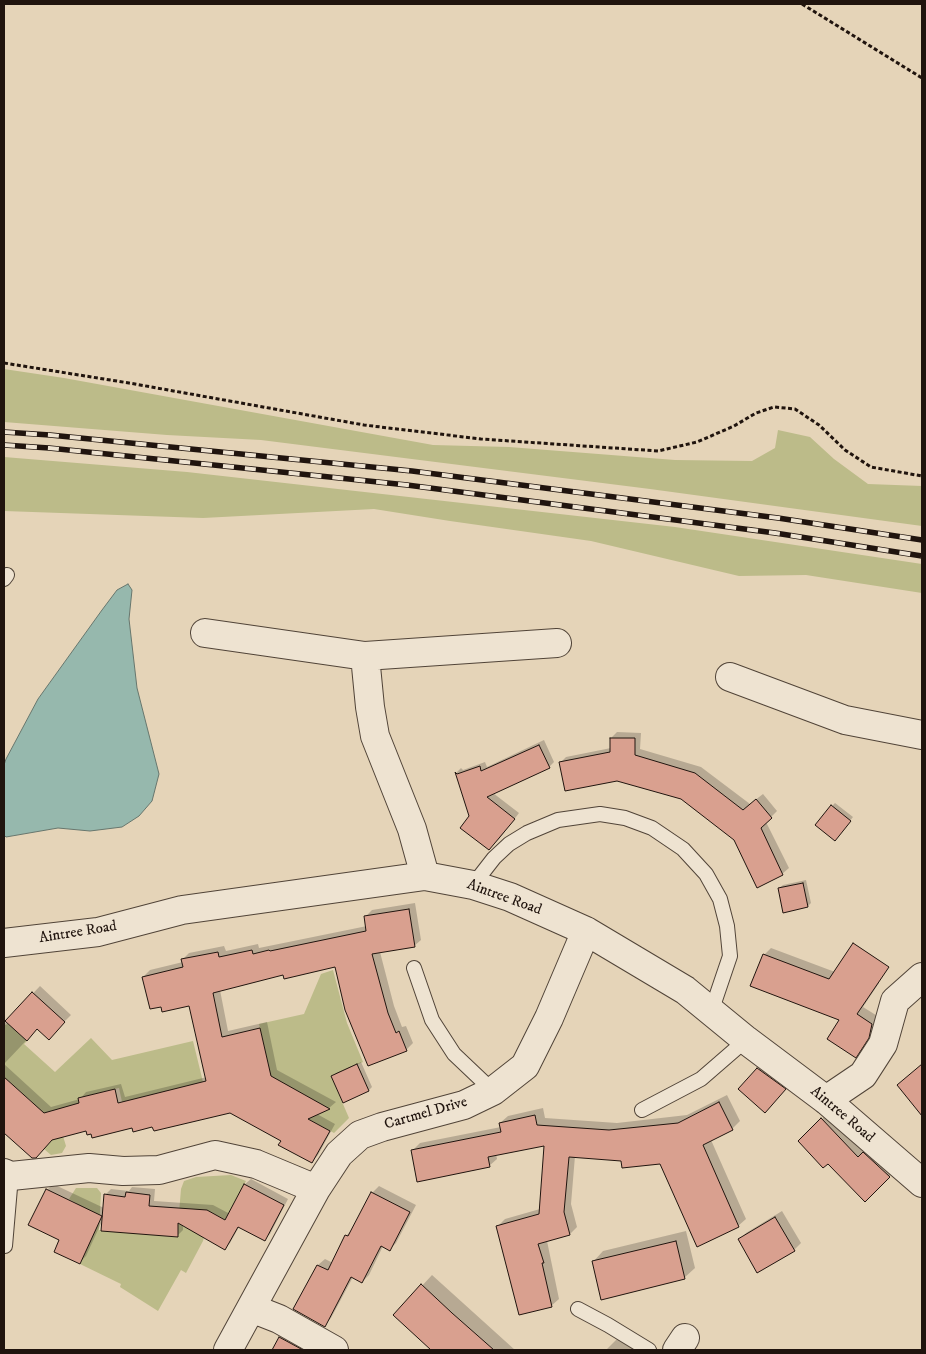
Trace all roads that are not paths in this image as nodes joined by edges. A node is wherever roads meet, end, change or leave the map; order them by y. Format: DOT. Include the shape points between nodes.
graph roads {
  1 [pos="205,634"];
  2 [pos="558,644"];
  3 [pos="364,656"];
  4 [pos="730,676"];
  5 [pos="922,734"];
  6 [pos="425,876"];
  7 [pos="473,885"];
  8 [pos="586,931"];
  9 [pos="4,943"];
  10 [pos="414,968"];
  11 [pos="922,977"];
  12 [pos="711,1012"];
  13 [pos="746,1040"];
  14 [pos="493,1091"];
  15 [pos="826,1100"];
  16 [pos="642,1110"];
  17 [pos="8,1174"];
  18 [pos="922,1183"];
  19 [pos="316,1189"];
  20 [pos="5,1246"];
  21 [pos="251,1308"];
  22 [pos="578,1309"];
  23 [pos="228,1350"];
  24 [pos="334,1350"];
  25 [pos="650,1350"];
  1 -- 3 [label="street"];
  2 -- 3 [label="street"];
  3 -- 6 [label="street" via="376,736 412,829"];
  4 -- 5 [label="street" via="845,720"];
  6 -- 7 [label="street, Aintree Road"];
  6 -- 9 [label="street, Aintree Road" via="182,910 98,932"];
  7 -- 8 [label="street, Aintree Road" via="510,897"];
  7 -- 12 [label="lane" via="509,844 558,820 600,814 625,818 652,828 683,849 706,874 720,899 730,956"];
  8 -- 12 [label="street, Aintree Road" via="686,990"];
  8 -- 14 [label="street, Cartmel Drive" via="526,1066"];
  10 -- 14 [label="lane" via="432,1020 454,1054"];
  11 -- 15 [label="street" via="896,1001 883,1044 863,1075"];
  12 -- 13 [label="street, Aintree Road"];
  13 -- 15 [label="street, Aintree Road"];
  13 -- 16 [label="lane" via="701,1079"];
  14 -- 19 [label="street, Cartmel Drive" via="464,1105 360,1135 340,1154"];
  15 -- 18 [label="street, Aintree Road"];
  17 -- 19 [label="street" via="89,1168 159,1170 215,1155 256,1164"];
  17 -- 20 [label="lane"];
  19 -- 21 [label="street, Cartmel Drive"];
  21 -- 23 [label="street, Cartmel Drive"];
  21 -- 24 [label="street" via="279,1319"];
  22 -- 25 [label="lane"];
}
